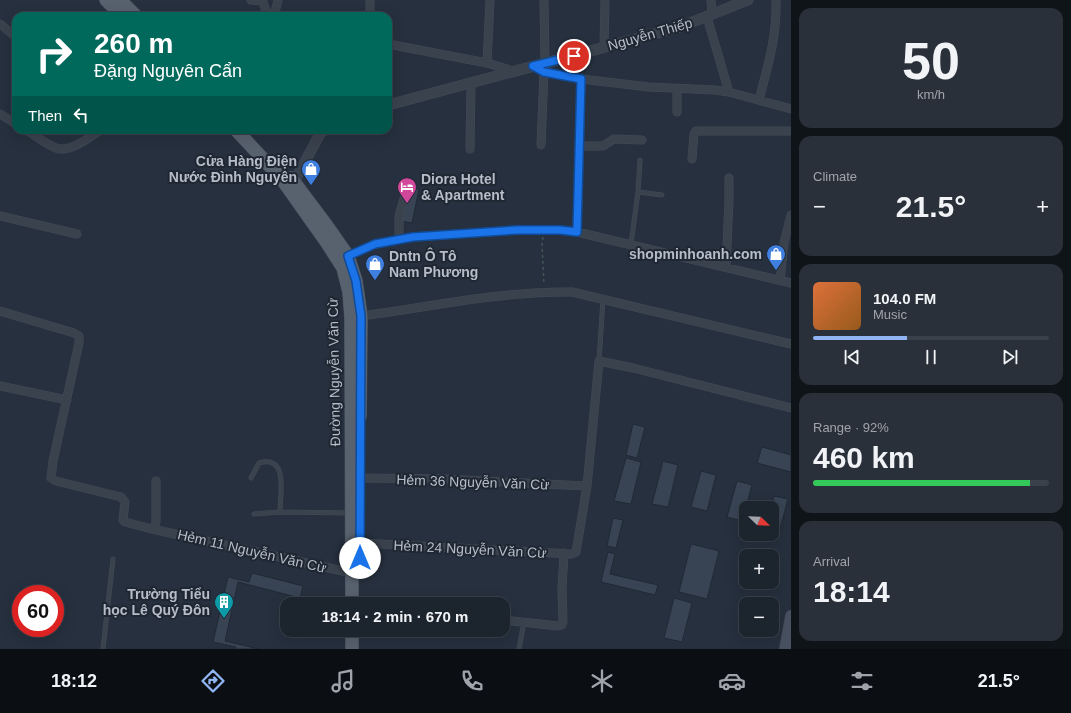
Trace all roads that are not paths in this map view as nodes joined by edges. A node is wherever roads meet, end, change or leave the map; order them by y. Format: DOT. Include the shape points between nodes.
graph roads {
  1 [pos="106,0"];
  2 [pos="120,0"];
  3 [pos="251,0"];
  4 [pos="263,0"];
  5 [pos="278,0"];
  6 [pos="370,0"];
  7 [pos="544,0"];
  8 [pos="605,0"];
  9 [pos="710,0"];
  10 [pos="748,0"];
  11 [pos="776,0"];
  12 [pos="490,2"];
  13 [pos="118,12"];
  14 [pos="132,12"];
  15 [pos="267,12"];
  16 [pos="275,12"];
  17 [pos="370,12"];
  18 [pos="710,16"];
  19 [pos="0,24"];
  20 [pos="12,34"];
  21 [pos="392,45"];
  22 [pos="604,47"];
  23 [pos="487,63"];
  24 [pos="545,68"];
  25 [pos="513,71"];
  26 [pos="581,79"];
  27 [pos="471,82"];
  28 [pos="677,88"];
  29 [pos="728,92"];
  30 [pos="759,100"];
  31 [pos="392,104"];
  32 [pos="791,109"];
  33 [pos="677,112"];
  34 [pos="0,114"];
  35 [pos="12,122"];
  36 [pos="791,131"];
  37 [pos="33,134"];
  38 [pos="94,134"];
  39 [pos="240,134"];
  40 [pos="252,134"];
  41 [pos="320,134"];
  42 [pos="642,140"];
  43 [pos="541,145"];
  44 [pos="579,146"];
  45 [pos="470,149"];
  46 [pos="692,159"];
  47 [pos="640,160"];
  48 [pos="729,178"];
  49 [pos="294,182"];
  50 [pos="638,192"];
  51 [pos="405,195"];
  52 [pos="662,195"];
  53 [pos="791,215"];
  54 [pos="0,216"];
  55 [pos="577,232"];
  56 [pos="77,234"];
  57 [pos="399,239"];
  58 [pos="631,244"];
  59 [pos="348,256"];
  60 [pos="726,267"];
  61 [pos="780,280"];
  62 [pos="791,283"];
  63 [pos="603,299"];
  64 [pos="0,311"];
  65 [pos="361,316"];
  66 [pos="791,344"];
  67 [pos="599,361"];
  68 [pos="356,371"];
  69 [pos="0,386"];
  70 [pos="66,400"];
  71 [pos="791,408"];
  72 [pos="251,478"];
  73 [pos="360,478"];
  74 [pos="156,481"];
  75 [pos="586,486"];
  76 [pos="280,512"];
  77 [pos="351,513"];
  78 [pos="254,514"];
  79 [pos="152,529"];
  80 [pos="360,543"];
  81 [pos="564,553"];
  82 [pos="113,559"];
  83 [pos="356,573"];
  84 [pos="353,597"];
  85 [pos="360,597"];
  86 [pos="791,616"];
  87 [pos="510,621"];
  88 [pos="524,622"];
  89 [pos="352,637"];
  90 [pos="360,637"];
  91 [pos="103,649"];
  92 [pos="352,649"];
  93 [pos="360,649"];
  94 [pos="519,649"];
  95 [pos="785,649"];
  1 -- 13 [label="main road"];
  2 -- 14 [label="main road"];
  3 -- 4 [label="street"];
  4 -- 15 [label="street"];
  5 -- 16 [label="street"];
  6 -- 17 [label="street"];
  7 -- 24 [label="street"];
  8 -- 22 [label="street"];
  9 -- 18 [label="street"];
  10 -- 18 [label="street, Nguyễn Thiếp"];
  11 -- 30 [label="street" via="772,49"];
  12 -- 23 [label="street"];
  18 -- 22 [label="street, Nguyễn Thiếp" via="680,27"];
  18 -- 29 [label="street"];
  19 -- 20 [label="street"];
  21 -- 23 [label="street"];
  22 -- 24 [label="street, Nguyễn Thiếp"];
  23 -- 25 [label="street"];
  24 -- 25 [label="street, Nguyễn Thiếp" via="533,66"];
  24 -- 26 [label="street"];
  24 -- 43 [label="street"];
  25 -- 27 [label="street, Nguyễn Thiếp"];
  26 -- 28 [label="street"];
  26 -- 44 [label="street"];
  27 -- 31 [label="street, Nguyễn Thiếp"];
  27 -- 45 [label="street"];
  28 -- 29 [label="street"];
  28 -- 33 [label="street"];
  29 -- 30 [label="street"];
  30 -- 32 [label="street"];
  34 -- 35 [label="street"];
  36 -- 46 [label="street" via="696,131"];
  37 -- 38 [label="street" via="56,148 65,149"];
  39 -- 68 [label="main road, Đường Nguyễn Văn Cừ" via="281,178 343,268 349,292"];
  40 -- 49 [label="main road, Đường Nguyễn Văn Cừ"];
  41 -- 49 [label="street"];
  42 -- 44 [label="street" via="614,139 603,146"];
  44 -- 55 [label="street"];
  47 -- 50 [label="lane"];
  48 -- 60 [label="street"];
  49 -- 59 [label="main road, Đường Nguyễn Văn Cừ"];
  50 -- 52 [label="lane"];
  50 -- 58 [label="lane"];
  51 -- 57 [label="street" via="399,216"];
  53 -- 61 [label="street" via="784,243"];
  54 -- 56 [label="street"];
  55 -- 57 [label="street" via="517,230"];
  55 -- 58 [label="street"];
  57 -- 59 [label="street" via="375,244"];
  58 -- 60 [label="street"];
  59 -- 65 [label="main road, Đường Nguyễn Văn Cừ" via="356,281"];
  60 -- 61 [label="street"];
  61 -- 62 [label="street"];
  63 -- 65 [label="street" via="572,292 545,292 453,301"];
  63 -- 66 [label="street"];
  63 -- 67 [label="lane"];
  64 -- 70 [label="street" via="79,336"];
  65 -- 68 [label="main road, Đường Nguyễn Văn Cừ"];
  67 -- 71 [label="street"];
  67 -- 75 [label="street"];
  68 -- 73 [label="main road, Đường Nguyễn Văn Cừ"];
  68 -- 77 [label="main road, Đường Nguyễn Văn Cừ"];
  69 -- 70 [label="street"];
  70 -- 79 [label="street, Hẻm 11 Nguyễn Văn Cừ" via="51,478 122,497 125,502 123,520"];
  72 -- 76 [label="lane" via="259,463 269,461 275,464 281,476"];
  73 -- 75 [label="street, Hẻm 36 Nguyễn Văn Cừ"];
  73 -- 80 [label="main road, Đường Nguyễn Văn Cừ"];
  74 -- 79 [label="street" via="156,522"];
  75 -- 81 [label="street, Hẻm 24 Nguyễn Văn Cừ" via="576,552"];
  76 -- 77 [label="lane"];
  76 -- 78 [label="lane"];
  77 -- 83 [label="main road, Đường Nguyễn Văn Cừ"];
  79 -- 83 [label="street, Hẻm 11 Nguyễn Văn Cừ"];
  80 -- 81 [label="street, Hẻm 24 Nguyễn Văn Cừ"];
  80 -- 83 [label="main road, Đường Nguyễn Văn Cừ"];
  81 -- 88 [label="street" via="562,625"];
  82 -- 91 [label="lane"];
  83 -- 84 [label="main road, Đường Nguyễn Văn Cừ"];
  83 -- 85 [label="main road, Đường Nguyễn Văn Cừ"];
  86 -- 95 [label="main road"];
  87 -- 88 [label="street"];
  88 -- 94 [label="lane"];
  89 -- 92 [label="main road"];
  90 -- 93 [label="main road"];
}
